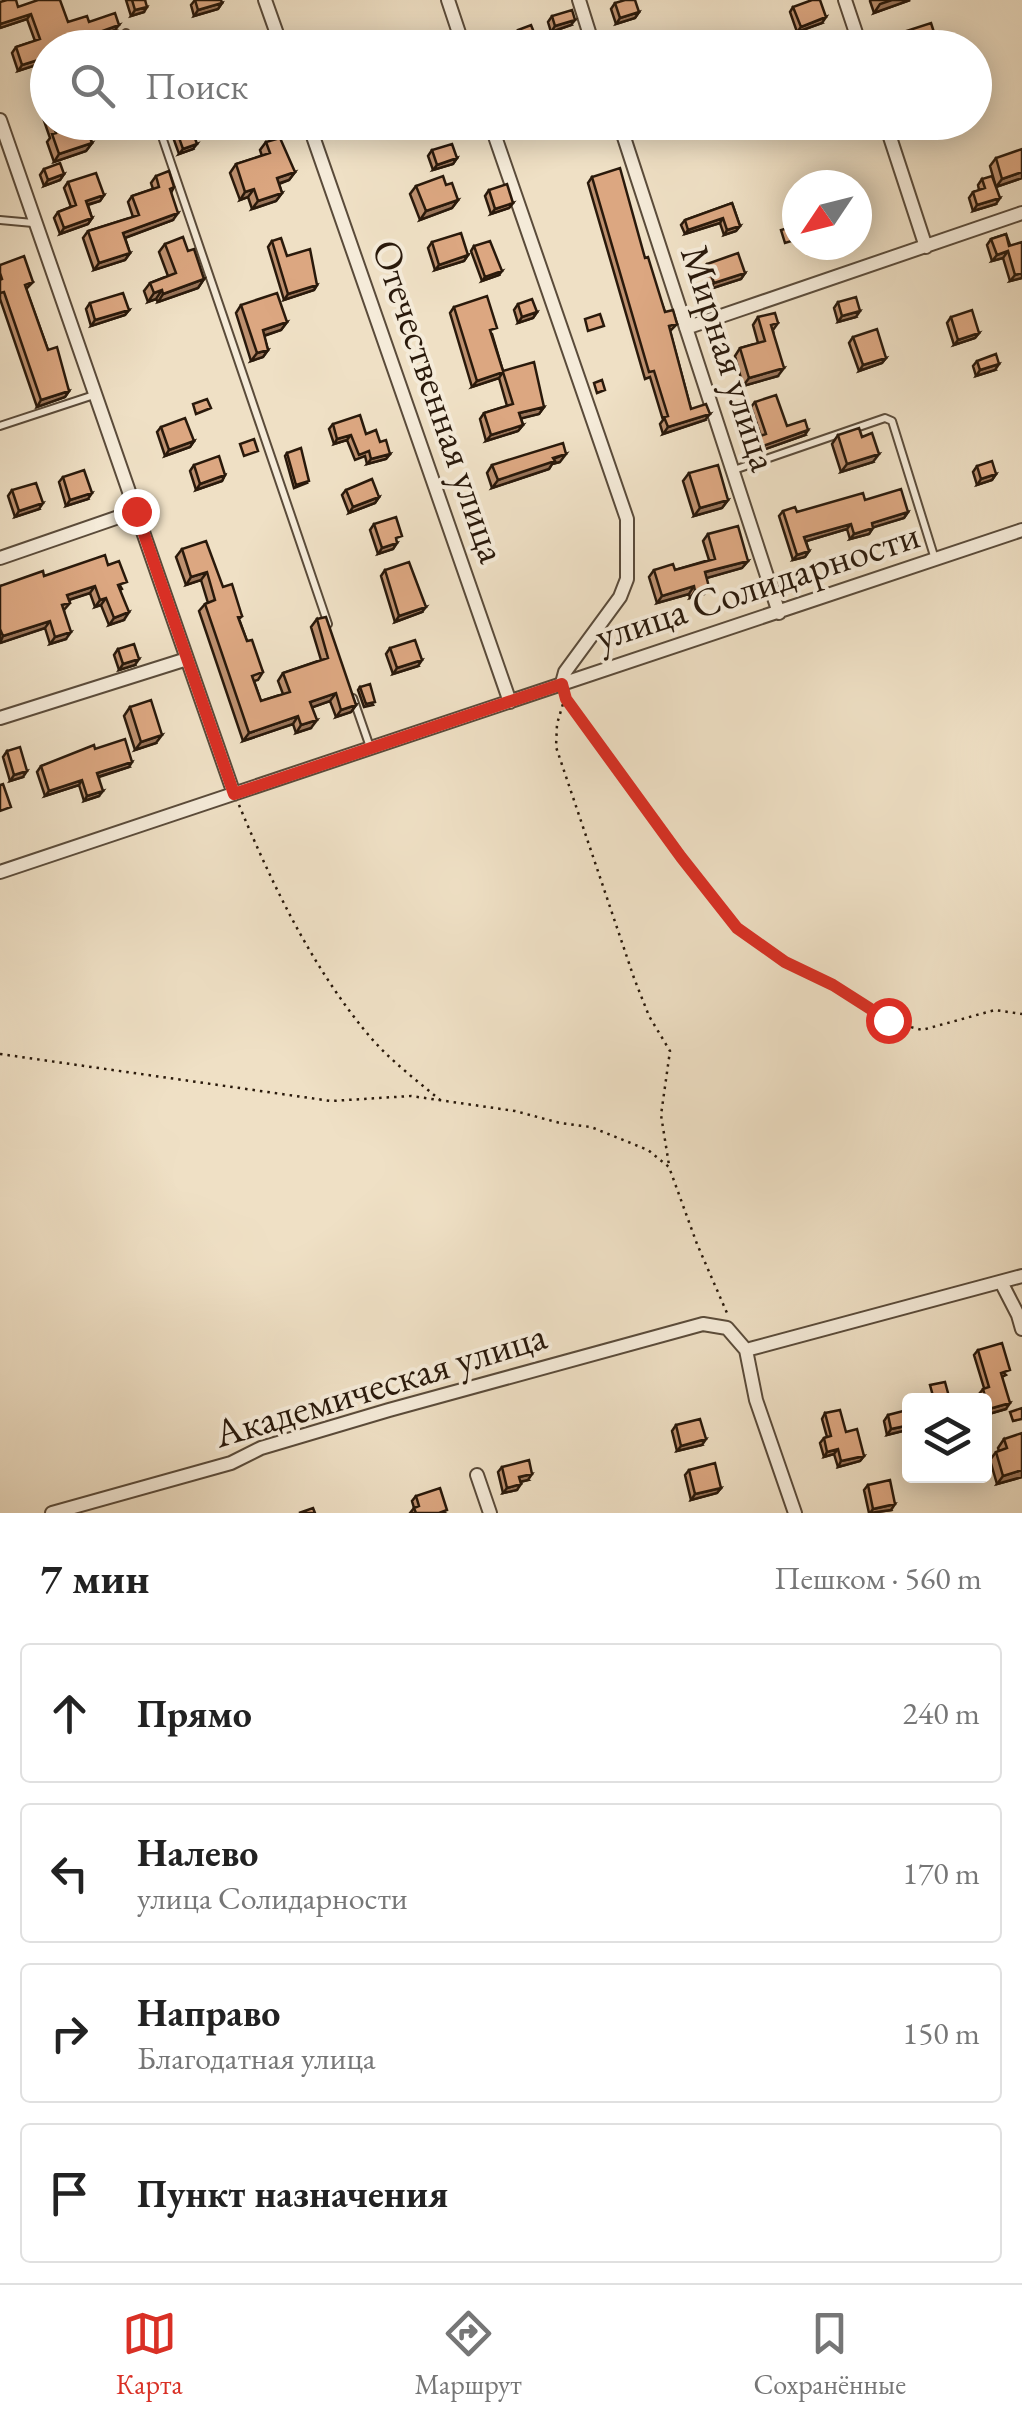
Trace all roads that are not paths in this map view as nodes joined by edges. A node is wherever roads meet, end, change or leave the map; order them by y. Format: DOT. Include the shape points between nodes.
graph roads {
  1 [pos="265,0"];
  2 [pos="448,0"];
  3 [pos="579,0"];
  4 [pos="846,0"];
  5 [pos="276,30"];
  6 [pos="458,30"];
  7 [pos="588,30"];
  8 [pos="855,30"];
  9 [pos="0,120"];
  10 [pos="162,140"];
  11 [pos="314,140"];
  12 [pos="496,140"];
  13 [pos="625,140"];
  14 [pos="891,140"];
  15 [pos="1022,213"];
  16 [pos="0,220"];
  17 [pos="36,222"];
  18 [pos="926,247"];
  19 [pos="686,328"];
  20 [pos="96,394"];
  21 [pos="0,426"];
  22 [pos="732,470"];
  23 [pos="136,511"];
  24 [pos="1022,530"];
  25 [pos="0,558"];
  26 [pos="935,560"];
  27 [pos="779,613"];
  28 [pos="333,638"];
  29 [pos="187,660"];
  30 [pos="562,684"];
  31 [pos="352,693"];
  32 [pos="510,702"];
  33 [pos="0,718"];
  34 [pos="371,748"];
  35 [pos="234,794"];
  36 [pos="0,872"];
  37 [pos="1022,1276"];
  38 [pos="1001,1282"];
  39 [pos="1022,1329"];
  40 [pos="746,1350"];
  41 [pos="477,1475"];
  42 [pos="52,1513"];
  43 [pos="490,1513"];
  44 [pos="795,1513"];
  1 -- 5 [label="street"];
  2 -- 6 [label="street"];
  3 -- 7 [label="street"];
  4 -- 8 [label="street"];
  9 -- 17 [label="street"];
  10 -- 28 [label="lane"];
  11 -- 32 [label="street, Отечественная улица"];
  12 -- 30 [label="street" via="627,520 627,579 620,597"];
  13 -- 19 [label="street, Мирная улица"];
  14 -- 18 [label="street"];
  15 -- 18 [label="street"];
  16 -- 17 [label="lane"];
  17 -- 20 [label="street"];
  18 -- 19 [label="street"];
  19 -- 22 [label="street, Мирная улица"];
  20 -- 21 [label="lane"];
  20 -- 23 [label="street"];
  22 -- 26 [label="lane" via="892,420"];
  22 -- 27 [label="street, Мирная улица"];
  23 -- 25 [label="street"];
  23 -- 29 [label="street"];
  24 -- 26 [label="street, улица Солидарности"];
  26 -- 27 [label="street, улица Солидарности"];
  27 -- 30 [label="street, улица Солидарности"];
  29 -- 33 [label="street"];
  29 -- 35 [label="street"];
  30 -- 32 [label="street, улица Солидарности"];
  31 -- 34 [label="lane"];
  32 -- 34 [label="street, улица Солидарности"];
  34 -- 35 [label="street, улица Солидарности"];
  35 -- 36 [label="street, улица Солидарности"];
  37 -- 38 [label="street"];
  38 -- 39 [label="street"];
  38 -- 40 [label="street"];
  40 -- 42 [label="street, Академическая улица" via="727,1328 703,1324"];
  40 -- 44 [label="street"];
  41 -- 43 [label="street"];
}
